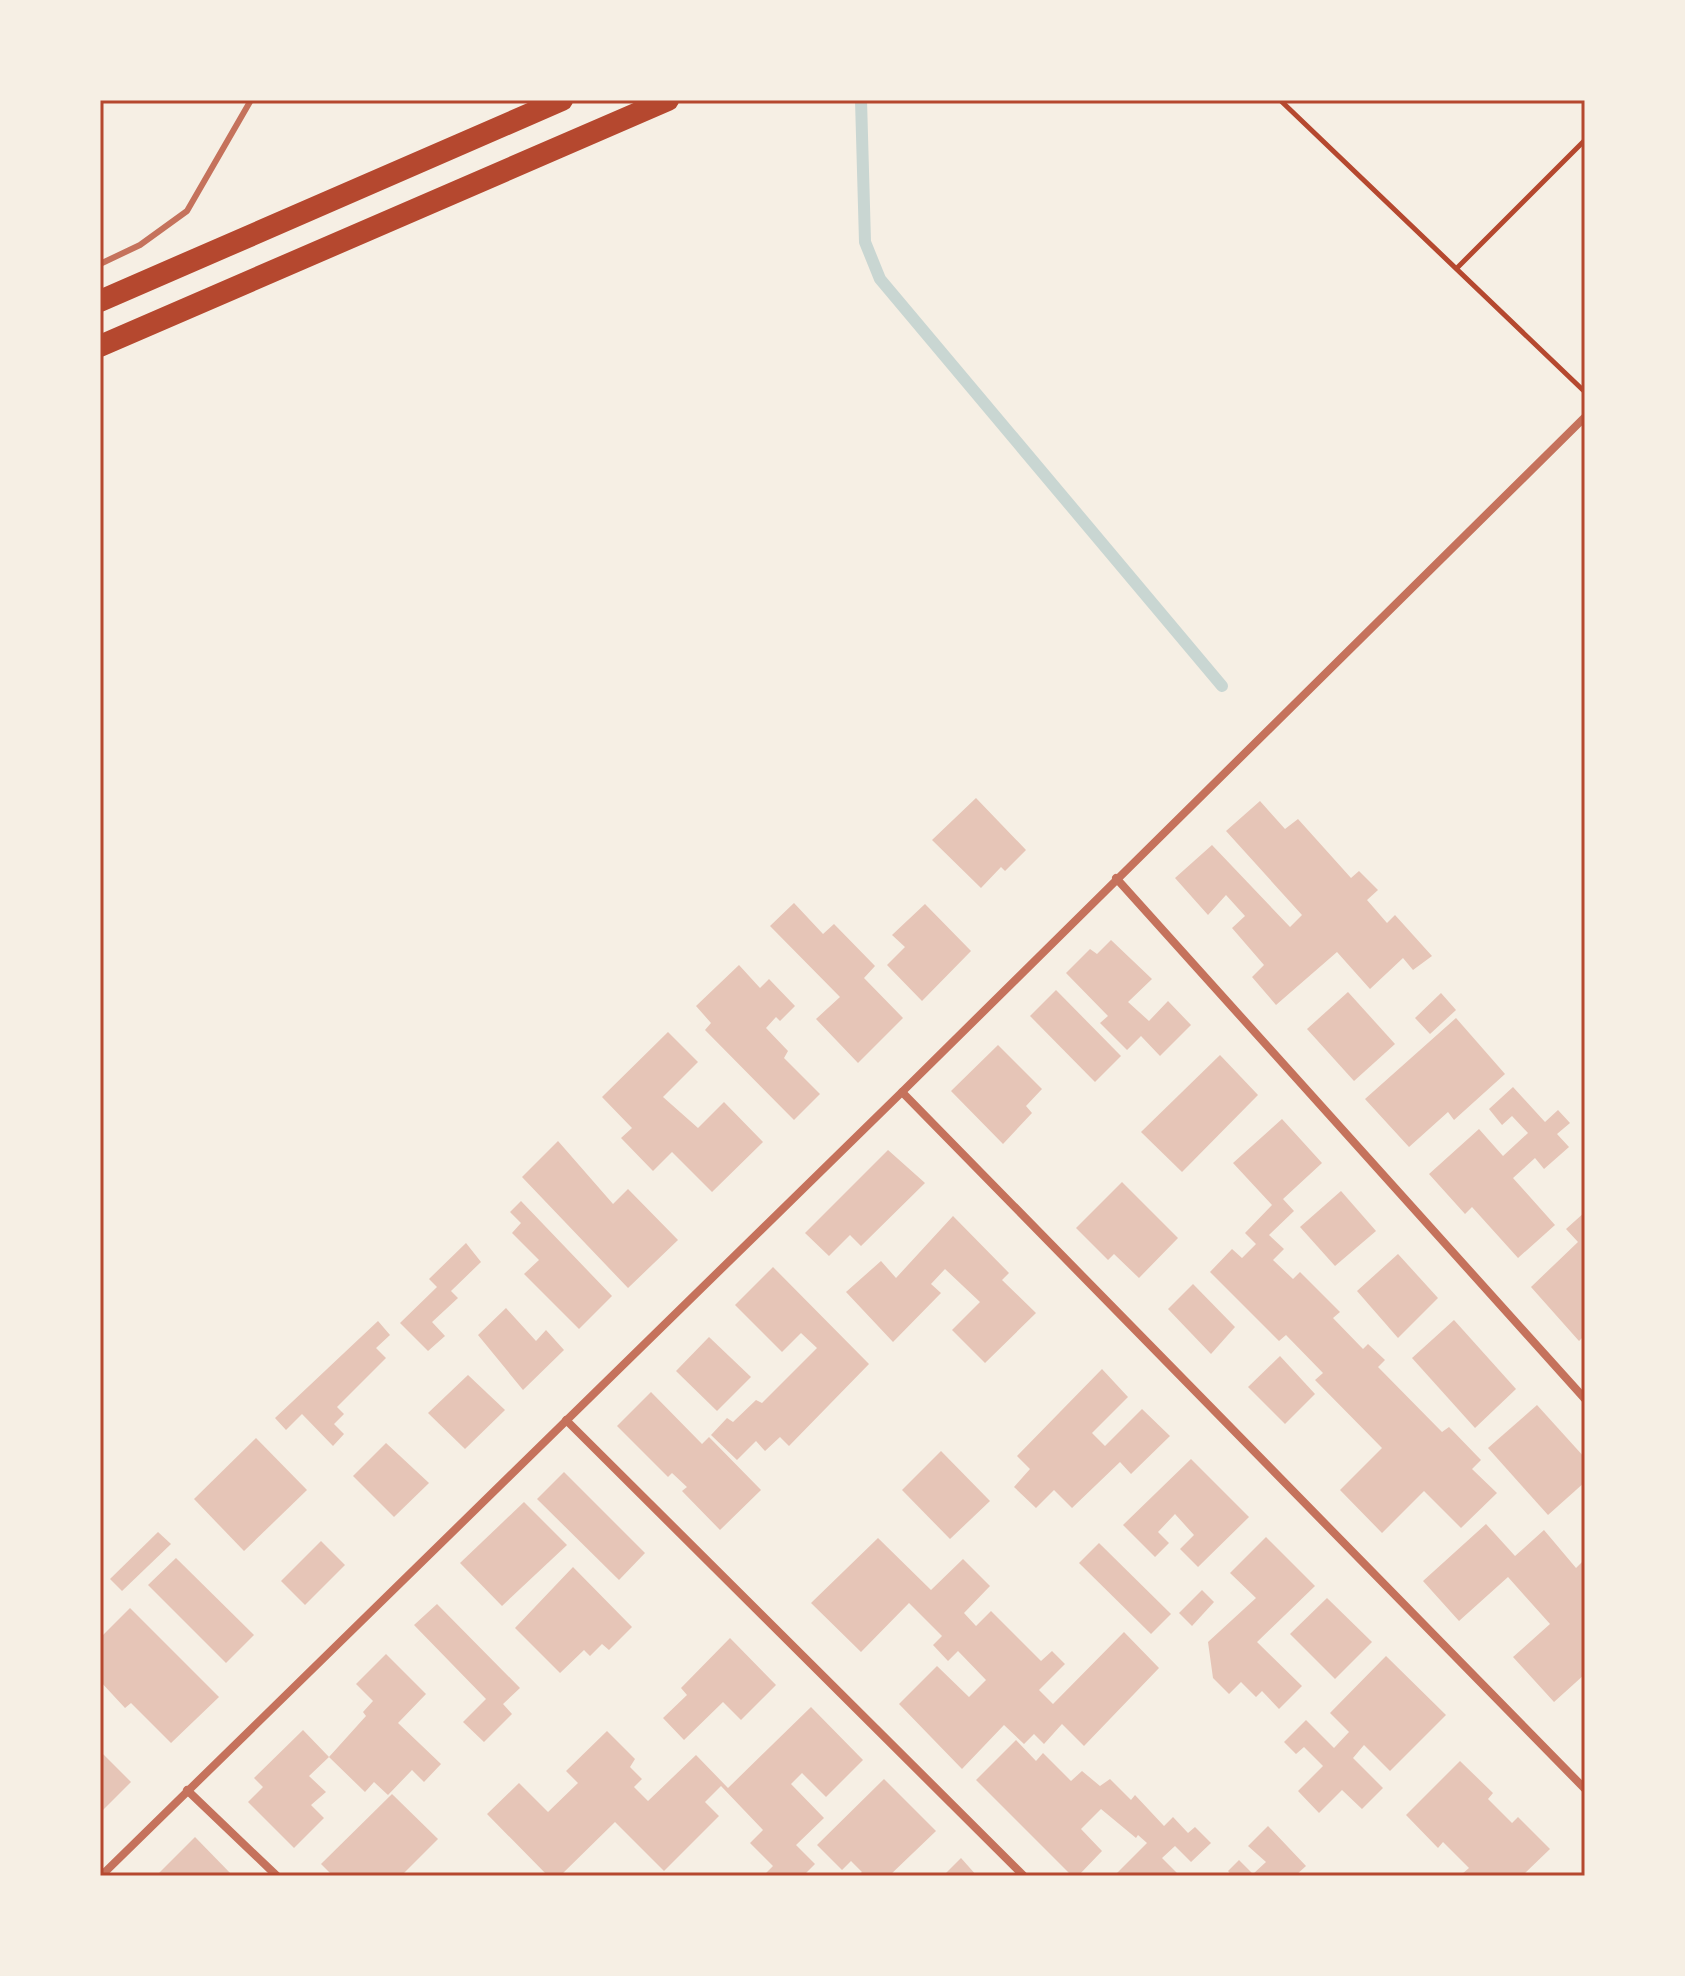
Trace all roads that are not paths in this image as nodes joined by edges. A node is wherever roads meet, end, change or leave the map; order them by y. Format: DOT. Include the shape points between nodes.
graph roads {
  1 [pos="251,100"];
  2 [pos="562,100"];
  3 [pos="668,100"];
  4 [pos="100,264"];
  5 [pos="100,301"];
  6 [pos="100,346"];
  7 [pos="1585,417"];
  8 [pos="1116,878"];
  9 [pos="902,1092"];
  10 [pos="1585,1399"];
  11 [pos="566,1420"];
  12 [pos="1585,1789"];
  13 [pos="187,1790"];
  14 [pos="101,1876"];
  15 [pos="277,1876"];
  16 [pos="1024,1876"];
  1 -- 4 [label="lane" via="187,211 140,245"];
  2 -- 5 [label="highway"];
  3 -- 6 [label="highway"];
  7 -- 8 [label="street"];
  8 -- 9 [label="street"];
  8 -- 10 [label="street"];
  9 -- 11 [label="street"];
  9 -- 12 [label="street"];
  11 -- 13 [label="street"];
  11 -- 16 [label="street"];
  13 -- 14 [label="street"];
  13 -- 15 [label="street"];
}
